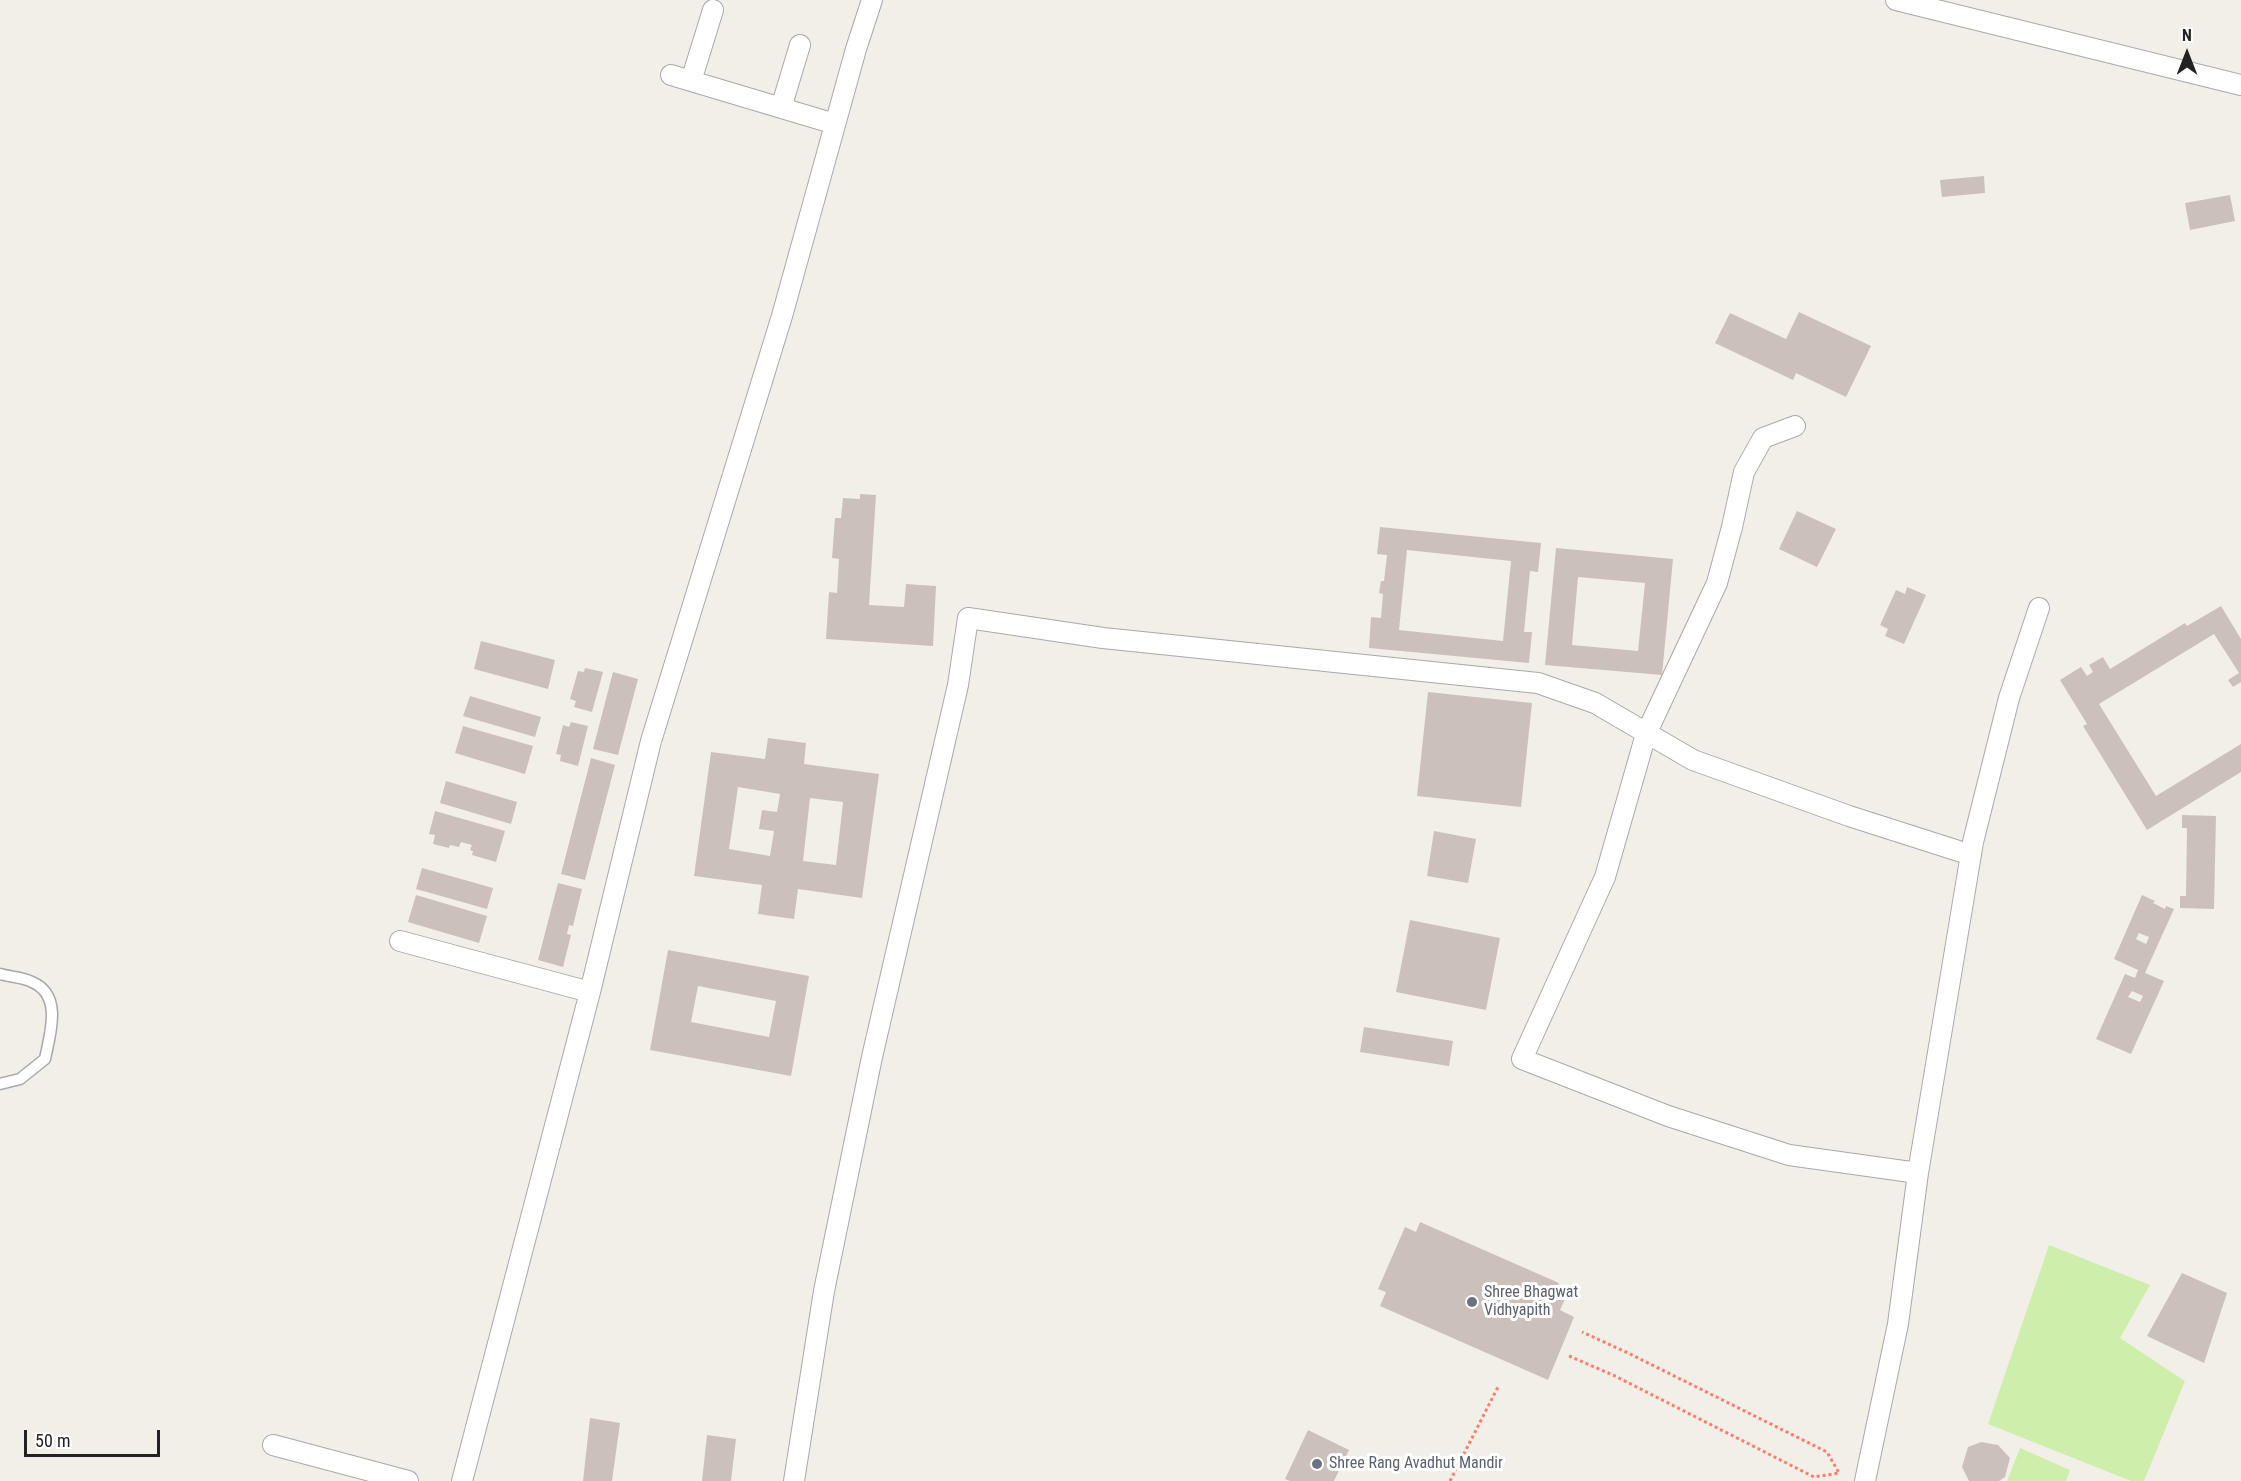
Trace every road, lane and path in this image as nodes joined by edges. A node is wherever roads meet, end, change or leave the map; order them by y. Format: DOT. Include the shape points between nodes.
graph roads {
  1 [pos="872,0"];
  2 [pos="1896,0"];
  3 [pos="712,10"];
  4 [pos="800,45"];
  5 [pos="671,75"];
  6 [pos="691,81"];
  7 [pos="2241,85"];
  8 [pos="781,108"];
  9 [pos="835,124"];
  10 [pos="1795,426"];
  11 [pos="2039,608"];
  12 [pos="1646,734"];
  13 [pos="1971,855"];
  14 [pos="400,941"];
  15 [pos="0,974"];
  16 [pos="590,992"];
  17 [pos="0,1084"];
  18 [pos="1918,1173"];
  19 [pos="1582,1332"];
  20 [pos="1569,1356"];
  21 [pos="1498,1387"];
  22 [pos="273,1445"];
  23 [pos="408,1481"];
  24 [pos="462,1481"];
  25 [pos="794,1481"];
  26 [pos="1450,1481"];
  27 [pos="1865,1481"];
  1 -- 9 [label="street"];
  2 -- 7 [label="street"];
  3 -- 6 [label="street"];
  4 -- 8 [label="street"];
  5 -- 6 [label="street"];
  6 -- 8 [label="street"];
  8 -- 9 [label="street"];
  9 -- 16 [label="street" via="782,316 651,741"];
  10 -- 12 [label="street" via="1762,438 1744,472 1717,583"];
  11 -- 13 [label="street" via="2008,698"];
  12 -- 13 [label="street" via="1693,760"];
  12 -- 18 [label="street" via="1605,877 1522,1059 1668,1116 1789,1155"];
  12 -- 25 [label="street" via="1595,703 1538,683 1103,638 968,618 958,685 872,1057 824,1291"];
  13 -- 18 [label="street"];
  14 -- 16 [label="street"];
  15 -- 17 [label="lane" via="41,987 53,1013 45,1059 20,1079"];
  16 -- 24 [label="street"];
  18 -- 27 [label="street" via="1898,1324"];
  19 -- 20 [label="path" via="1827,1452 1839,1473 1814,1477"];
  21 -- 26 [label="path"];
  22 -- 23 [label="street"];
}
